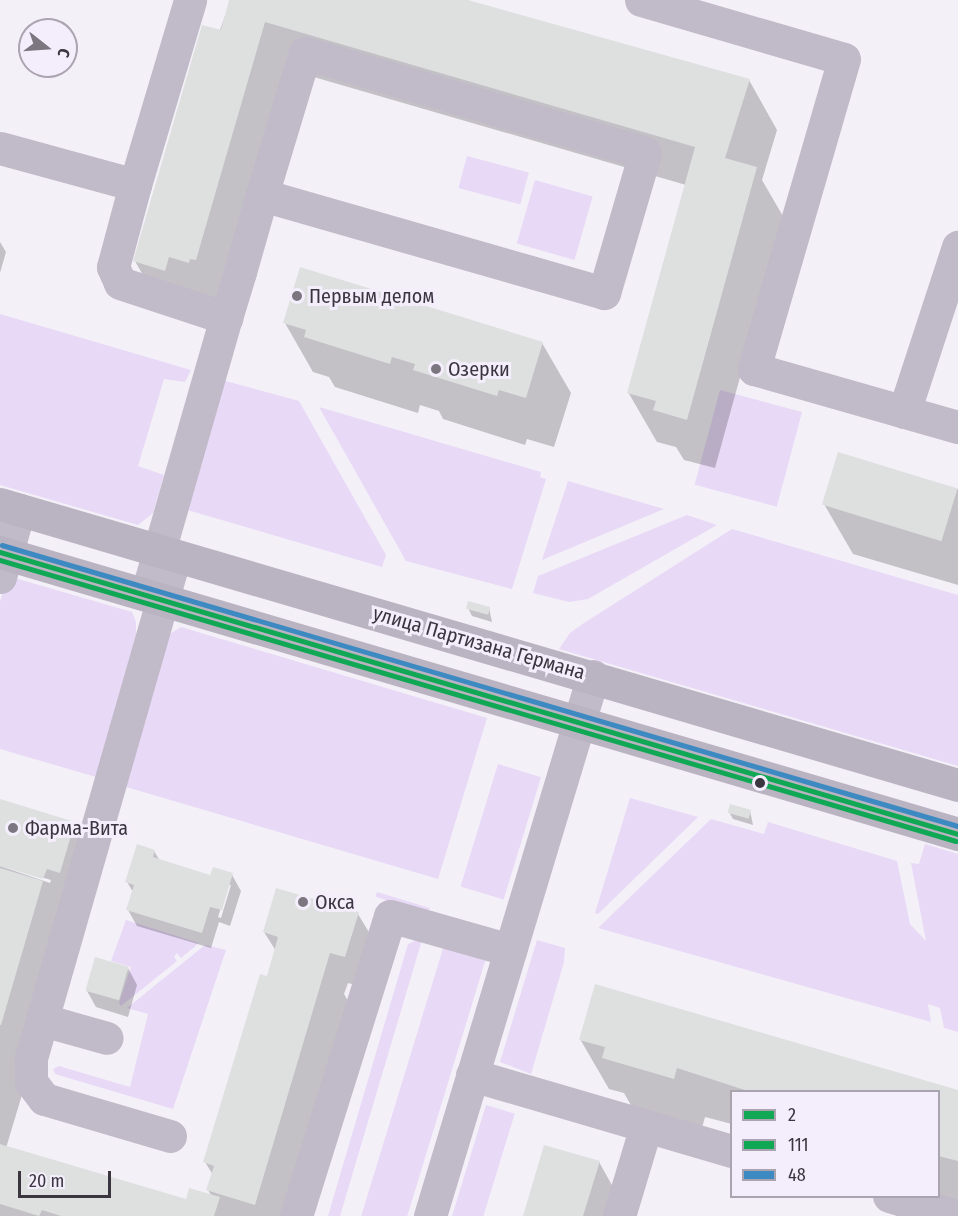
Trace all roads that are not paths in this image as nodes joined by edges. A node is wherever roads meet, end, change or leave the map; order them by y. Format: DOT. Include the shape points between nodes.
graph roads {
  1 [pos="190,0"];
  2 [pos="641,0"];
  3 [pos="0,148"];
  4 [pos="135,185"];
  5 [pos="262,195"];
  6 [pos="958,247"];
  7 [pos="226,318"];
  8 [pos="904,412"];
  9 [pos="958,427"];
  10 [pos="10,507"];
  11 [pos="166,554"];
  12 [pos="2,561"];
  13 [pos="155,596"];
  14 [pos="593,676"];
  15 [pos="580,720"];
  16 [pos="958,785"];
  17 [pos="958,834"];
  18 [pos="510,950"];
  19 [pos="43,1020"];
  20 [pos="107,1038"];
  21 [pos="472,1075"];
  22 [pos="646,1126"];
  23 [pos="170,1136"];
  24 [pos="730,1150"];
  25 [pos="893,1198"];
  26 [pos="296,1216"];
  27 [pos="430,1216"];
  28 [pos="619,1216"];
  29 [pos="956,1216"];
  1 -- 4 [label="street"];
  2 -- 8 [label="street" via="844,59 754,369"];
  3 -- 4 [label="street"];
  4 -- 7 [label="street" via="113,267 120,283"];
  5 -- 5 [label="street" via="305,53 645,153 604,292"];
  5 -- 7 [label="street"];
  6 -- 8 [label="street"];
  7 -- 11 [label="street"];
  8 -- 9 [label="street"];
  10 -- 11 [label="main road, улица Партизана Германа"];
  10 -- 12 [label="street"];
  11 -- 13 [label="street"];
  11 -- 14 [label="main road, улица Партизана Германа"];
  12 -- 13 [label="main road"];
  13 -- 15 [label="main road"];
  13 -- 19 [label="street"];
  14 -- 15 [label="street"];
  14 -- 16 [label="main road, улица Партизана Германа"];
  15 -- 17 [label="main road"];
  15 -- 18 [label="street"];
  18 -- 21 [label="street"];
  18 -- 26 [label="street" via="390,916"];
  19 -- 20 [label="street"];
  19 -- 23 [label="street" via="31,1058 31,1082 44,1099"];
  21 -- 22 [label="street"];
  21 -- 27 [label="street"];
  22 -- 24 [label="street"];
  22 -- 28 [label="street"];
  25 -- 29 [label="street"];
}
